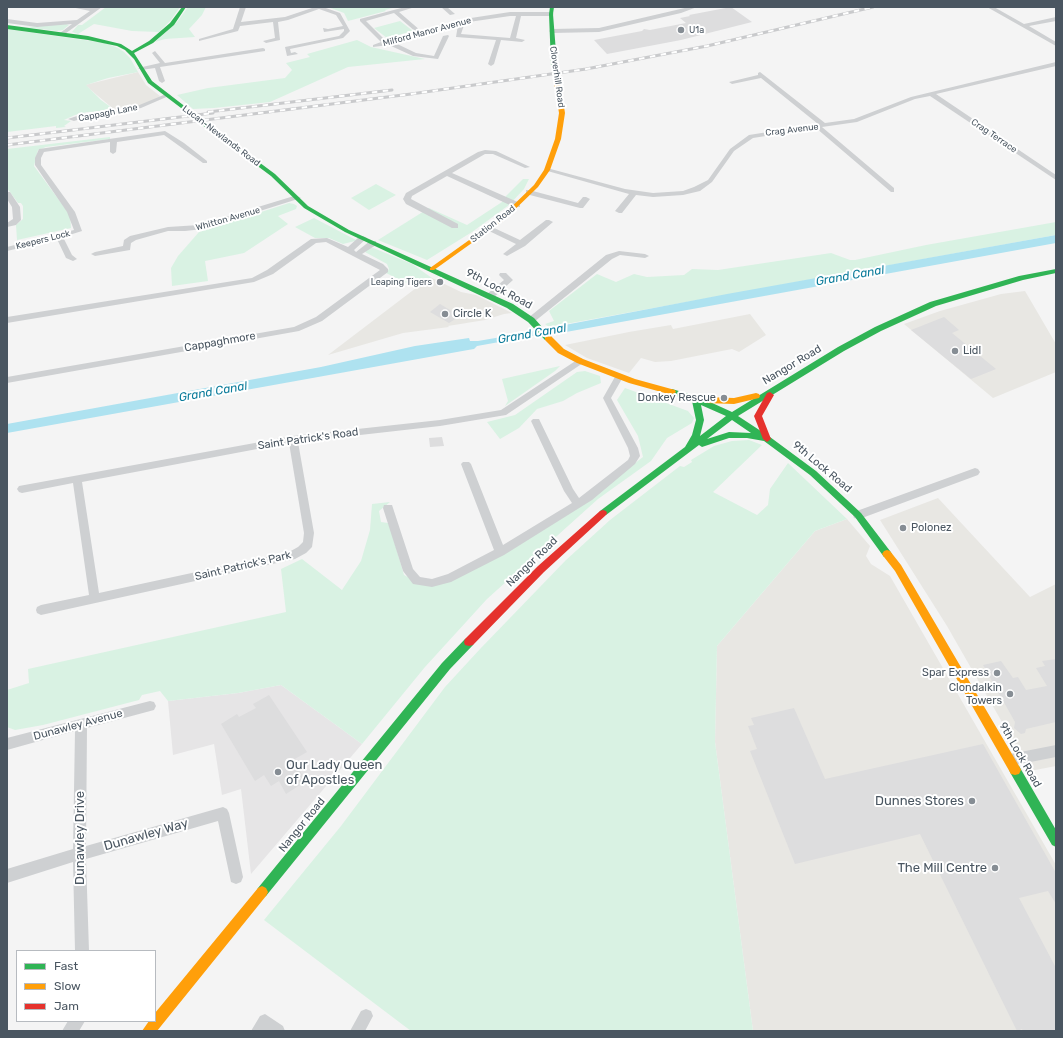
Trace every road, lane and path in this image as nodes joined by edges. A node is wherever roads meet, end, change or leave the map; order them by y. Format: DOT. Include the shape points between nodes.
graph roads {
  1 [pos="74,7"];
  2 [pos="184,7"];
  3 [pos="243,7"];
  4 [pos="319,7"];
  5 [pos="412,7"];
  6 [pos="444,7"];
  7 [pos="694,7"];
  8 [pos="990,7"];
  9 [pos="97,8"];
  10 [pos="509,8"];
  11 [pos="395,11"];
  12 [pos="552,11"];
  13 [pos="452,14"];
  14 [pos="510,14"];
  15 [pos="519,14"];
  16 [pos="1056,19"];
  17 [pos="275,20"];
  18 [pos="7,21"];
  19 [pos="78,22"];
  20 [pos="458,22"];
  21 [pos="239,24"];
  22 [pos="1024,26"];
  23 [pos="7,27"];
  24 [pos="346,27"];
  25 [pos="325,28"];
  26 [pos="552,31"];
  27 [pos="419,32"];
  28 [pos="62,34"];
  29 [pos="458,36"];
  30 [pos="499,39"];
  31 [pos="512,39"];
  32 [pos="201,40"];
  33 [pos="522,40"];
  34 [pos="266,41"];
  35 [pos="385,43"];
  36 [pos="1056,44"];
  37 [pos="375,46"];
  38 [pos="263,50"];
  39 [pos="131,53"];
  40 [pos="155,53"];
  41 [pos="295,54"];
  42 [pos="204,59"];
  43 [pos="491,64"];
  44 [pos="1056,64"];
  45 [pos="164,65"];
  46 [pos="157,66"];
  47 [pos="209,67"];
  48 [pos="141,68"];
  49 [pos="162,81"];
  50 [pos="732,82"];
  51 [pos="931,94"];
  52 [pos="168,95"];
  53 [pos="71,119"];
  54 [pos="821,126"];
  55 [pos="114,140"];
  56 [pos="113,152"];
  57 [pos="205,162"];
  58 [pos="527,166"];
  59 [pos="547,170"];
  60 [pos="448,173"];
  61 [pos="1056,178"];
  62 [pos="891,190"];
  63 [pos="529,192"];
  64 [pos="634,192"];
  65 [pos="7,194"];
  66 [pos="297,198"];
  67 [pos="586,199"];
  68 [pos="517,205"];
  69 [pos="620,211"];
  70 [pos="7,225"];
  71 [pos="455,226"];
  72 [pos="489,228"];
  73 [pos="552,232"];
  74 [pos="59,236"];
  75 [pos="363,238"];
  76 [pos="373,243"];
  77 [pos="522,244"];
  78 [pos="7,249"];
  79 [pos="348,250"];
  80 [pos="95,254"];
  81 [pos="358,254"];
  82 [pos="507,254"];
  83 [pos="645,256"];
  84 [pos="73,259"];
  85 [pos="432,270"];
  86 [pos="1056,271"];
  87 [pos="503,275"];
  88 [pos="490,296"];
  89 [pos="7,320"];
  90 [pos="531,320"];
  91 [pos="580,362"];
  92 [pos="619,377"];
  93 [pos="7,380"];
  94 [pos="772,392"];
  95 [pos="696,399"];
  96 [pos="732,416"];
  97 [pos="536,421"];
  98 [pos="293,439"];
  99 [pos="767,439"];
  100 [pos="686,449"];
  101 [pos="466,464"];
  102 [pos="975,472"];
  103 [pos="77,480"];
  104 [pos="22,489"];
  105 [pos="578,504"];
  106 [pos="388,508"];
  107 [pos="858,515"];
  108 [pos="500,552"];
  109 [pos="94,599"];
  110 [pos="41,610"];
  111 [pos="150,706"];
  112 [pos="81,725"];
  113 [pos="7,744"];
  114 [pos="1056,751"];
  115 [pos="1010,760"];
  116 [pos="1056,841"];
  117 [pos="79,854"];
  118 [pos="7,876"];
  119 [pos="236,877"];
  120 [pos="82,950"];
  121 [pos="366,1016"];
  122 [pos="78,1022"];
  123 [pos="69,1031"];
  124 [pos="149,1031"];
  125 [pos="258,1031"];
  126 [pos="278,1031"];
  127 [pos="357,1031"];
  1 -- 9 [label="street"];
  2 -- 39 [label="street" via="172,24"];
  3 -- 21 [label="street"];
  4 -- 17 [label="street" via="298,16"];
  4 -- 24 [label="street" via="338,14"];
  5 -- 11 [label="street"];
  6 -- 13 [label="street"];
  7 -- 26 [label="street" via="599,30"];
  8 -- 22 [label="street"];
  9 -- 19 [label="street"];
  10 -- 14 [label="street"];
  11 -- 27 [label="street"];
  11 -- 35 [label="street" via="362,20"];
  12 -- 15 [label="street, Milford Manor Avenue"];
  12 -- 26 [label="street, Cloverhill Road"];
  14 -- 15 [label="street, Milford Manor Avenue"];
  14 -- 20 [label="street, Milford Manor Avenue"];
  15 -- 31 [label="street"];
  16 -- 22 [label="street"];
  17 -- 21 [label="street"];
  17 -- 34 [label="street" via="278,39"];
  18 -- 19 [label="street" via="37,25"];
  19 -- 28 [label="street"];
  20 -- 27 [label="street, Milford Manor Avenue"];
  20 -- 29 [label="street" via="461,26"];
  21 -- 32 [label="street" via="233,32"];
  22 -- 36 [label="street"];
  23 -- 28 [label="street, Lucan-Newlands Road"];
  24 -- 25 [label="street" via="326,31"];
  24 -- 41 [label="street" via="347,31 341,37 287,48 290,55"];
  26 -- 59 [label="street, Cloverhill Road, bridge" via="554,65 562,113 558,139"];
  27 -- 35 [label="street, Milford Manor Avenue"];
  28 -- 39 [label="street, Lucan-Newlands Road" via="112,42"];
  29 -- 30 [label="street"];
  29 -- 35 [label="street" via="442,36 436,58 415,55"];
  30 -- 31 [label="street"];
  30 -- 43 [label="street"];
  31 -- 33 [label="street"];
  35 -- 37 [label="street, Milford Manor Avenue"];
  38 -- 42 [label="street"];
  39 -- 48 [label="street, Lucan-Newlands Road"];
  40 -- 45 [label="street"];
  42 -- 45 [label="street"];
  42 -- 47 [label="street"];
  44 -- 51 [label="street, Crag Avenue"];
  45 -- 46 [label="street"];
  46 -- 48 [label="street"];
  46 -- 49 [label="street"];
  48 -- 52 [label="street, Lucan-Newlands Road" via="150,82"];
  50 -- 54 [label="street" via="761,75"];
  51 -- 54 [label="street, Crag Avenue" via="907,100 855,121"];
  51 -- 61 [label="street, Crag Terrace"];
  52 -- 53 [label="street, Cappagh Lane" via="119,112"];
  52 -- 66 [label="street, Lucan-Newlands Road, bridge" via="273,175"];
  54 -- 62 [label="street"];
  54 -- 64 [label="street, Crag Avenue" via="751,136 732,150 710,180 698,189 653,196"];
  55 -- 56 [label="street"];
  55 -- 57 [label="street" via="168,134"];
  55 -- 74 [label="street, Keepers Lock" via="46,149 40,153 38,165 71,212 78,231"];
  58 -- 60 [label="street" via="494,152 485,152"];
  59 -- 63 [label="street, Station Road"];
  59 -- 64 [label="street, Crag Avenue"];
  60 -- 68 [label="street"];
  60 -- 71 [label="street" via="409,195 407,199"];
  63 -- 67 [label="street" via="580,206"];
  63 -- 68 [label="street, Station Road"];
  64 -- 69 [label="street"];
  65 -- 70 [label="street" via="16,207 17,220"];
  66 -- 75 [label="street, Lucan-Newlands Road" via="306,207"];
  66 -- 80 [label="street, Whitton Avenue" via="200,227 168,228 133,238 127,242 127,248"];
  68 -- 72 [label="street, Station Road"];
  72 -- 77 [label="street"];
  72 -- 85 [label="street, Station Road"];
  73 -- 77 [label="street" via="546,225"];
  74 -- 78 [label="street, Keepers Lock"];
  74 -- 84 [label="street"];
  75 -- 76 [label="street, Lucan-Newlands Road"];
  75 -- 79 [label="street"];
  76 -- 81 [label="street"];
  76 -- 85 [label="street, Lucan-Newlands Road"];
  77 -- 82 [label="street"];
  79 -- 81 [label="street, Cappaghmore"];
  79 -- 89 [label="street, Cappaghmore" via="327,240 314,241 270,272 254,280"];
  81 -- 93 [label="street, Cappaghmore" via="380,266 384,272 319,319 296,329"];
  83 -- 90 [label="street" via="619,254 609,257"];
  85 -- 88 [label="street, 9th Lock Road"];
  86 -- 94 [label="street, Nangor Road" via="992,286 933,304 841,349"];
  87 -- 88 [label="street" via="509,280"];
  88 -- 90 [label="street, 9th Lock Road"];
  90 -- 91 [label="street, 9th Lock Road" via="561,351"];
  91 -- 92 [label="street, 9th Lock Road"];
  91 -- 98 [label="street, Saint Patrick's Road" via="503,413 440,423"];
  92 -- 95 [label="street, 9th Lock Road"];
  92 -- 105 [label="street" via="607,398 635,456 632,462"];
  94 -- 95 [label="street" via="734,401"];
  94 -- 96 [label="street, Nangor Road"];
  94 -- 99 [label="street" via="758,416"];
  95 -- 96 [label="street, 9th Lock Road"];
  95 -- 100 [label="street" via="700,420 696,435"];
  96 -- 99 [label="street, 9th Lock Road"];
  96 -- 100 [label="street, Nangor Road"];
  97 -- 105 [label="street" via="569,491"];
  98 -- 103 [label="street, Saint Patrick's Road"];
  98 -- 109 [label="street, Saint Patrick's Park" via="309,533 308,544 302,550 291,556"];
  99 -- 100 [label="street" via="729,434"];
  99 -- 107 [label="street, 9th Lock Road" via="813,473"];
  100 -- 124 [label="street, Nangor Road" via="603,513 568,544 446,666"];
  101 -- 108 [label="street"];
  102 -- 107 [label="street"];
  103 -- 104 [label="street, Saint Patrick's Road"];
  103 -- 109 [label="street"];
  105 -- 108 [label="street"];
  106 -- 108 [label="street" via="408,571 417,581 432,583 451,578"];
  107 -- 115 [label="street, 9th Lock Road" via="898,568"];
  109 -- 110 [label="street, Saint Patrick's Park"];
  111 -- 112 [label="street, Dunawley Avenue"];
  112 -- 113 [label="street, Dunawley Avenue"];
  112 -- 117 [label="street, Dunawley Drive"];
  114 -- 115 [label="street"];
  115 -- 116 [label="street, 9th Lock Road"];
  117 -- 118 [label="street, Dunawley Way"];
  117 -- 119 [label="street, Dunawley Way" via="223,813"];
  117 -- 120 [label="street, Dunawley Drive"];
  121 -- 127 [label="street"];
  122 -- 123 [label="street"];
  125 -- 126 [label="street" via="265,1021"];
}
